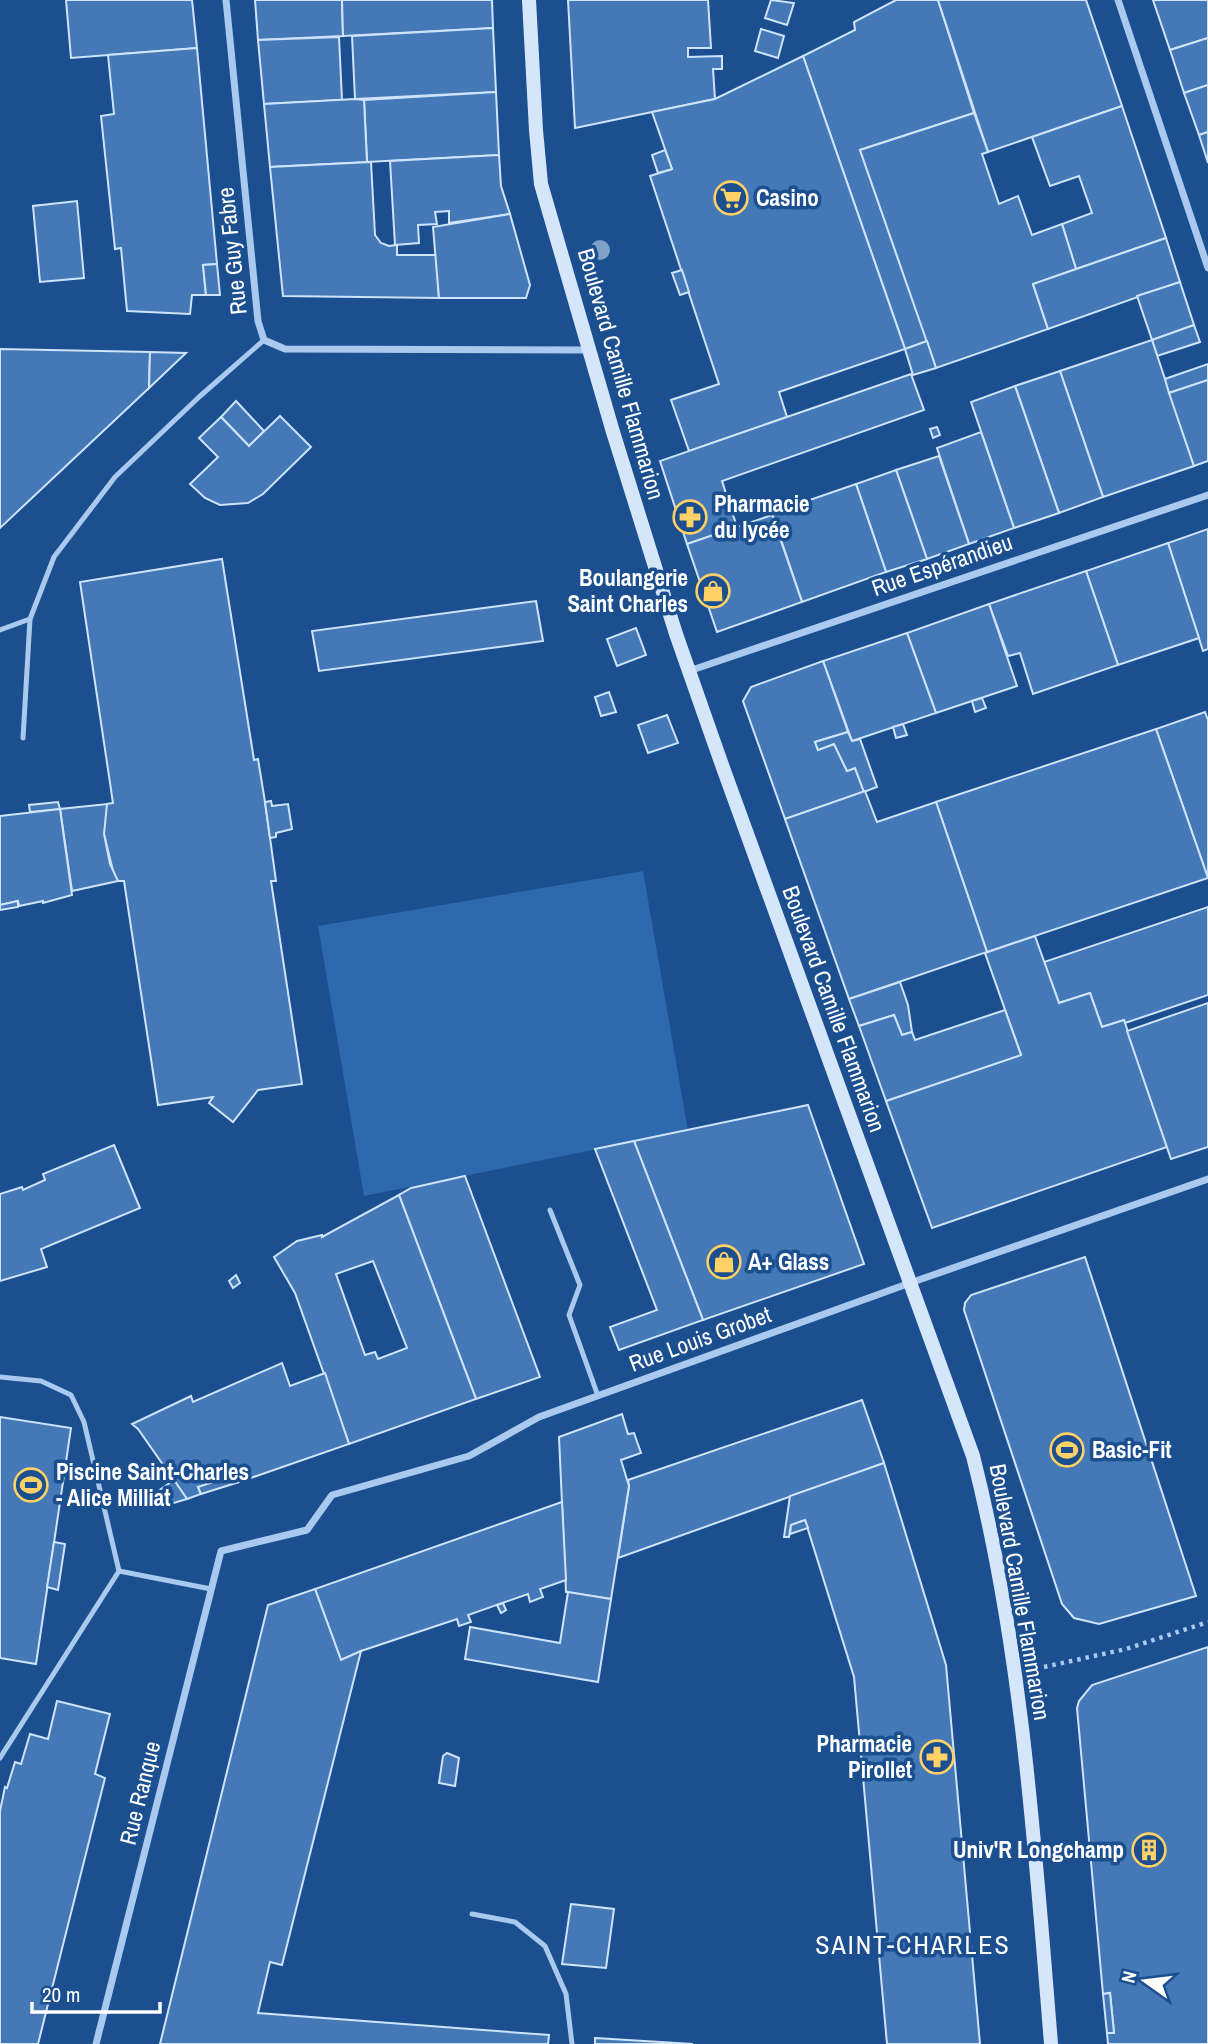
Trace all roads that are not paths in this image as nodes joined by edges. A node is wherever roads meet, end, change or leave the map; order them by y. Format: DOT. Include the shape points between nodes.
graph roads {
  1 [pos="226,0"];
  2 [pos="529,0"];
  3 [pos="1118,0"];
  4 [pos="1208,268"];
  5 [pos="264,340"];
  6 [pos="589,350"];
  7 [pos="1208,495"];
  8 [pos="30,619"];
  9 [pos="0,630"];
  10 [pos="689,671"];
  11 [pos="23,738"];
  12 [pos="1208,1179"];
  13 [pos="550,1210"];
  14 [pos="910,1283"];
  15 [pos="0,1377"];
  16 [pos="598,1396"];
  17 [pos="221,1551"];
  18 [pos="119,1571"];
  19 [pos="211,1589"];
  20 [pos="0,1758"];
  21 [pos="472,1914"];
  22 [pos="96,2044"];
  23 [pos="572,2044"];
  24 [pos="1051,2044"];
  1 -- 5 [label="street, Rue Guy Fabre" via="258,321"];
  2 -- 6 [label="street, Boulevard Camille Flammarion" via="541,184"];
  3 -- 4 [label="street"];
  5 -- 6 [label="street, Rue Guy Fabre" via="285,349"];
  5 -- 8 [label="lane" via="115,477 54,557"];
  6 -- 10 [label="street, Boulevard Camille Flammarion"];
  7 -- 10 [label="street, Rue Espérandieu"];
  8 -- 9 [label="lane"];
  8 -- 11 [label="lane"];
  10 -- 14 [label="street, Boulevard Camille Flammarion"];
  12 -- 14 [label="street, Rue Louis Grobet"];
  13 -- 16 [label="lane" via="580,1284 569,1315"];
  14 -- 16 [label="street, Rue Louis Grobet"];
  14 -- 24 [label="street, Boulevard Camille Flammarion" via="973,1456 984,1500 1015,1673"];
  15 -- 18 [label="lane" via="41,1381 71,1395 83,1422"];
  16 -- 17 [label="street, Rue Louis Grobet" via="539,1417 469,1455 332,1495 307,1530"];
  17 -- 19 [label="street, Rue Ranque"];
  18 -- 19 [label="lane"];
  18 -- 20 [label="lane"];
  19 -- 22 [label="street, Rue Ranque"];
  21 -- 23 [label="lane" via="515,1922 545,1946 566,1994"];
}
